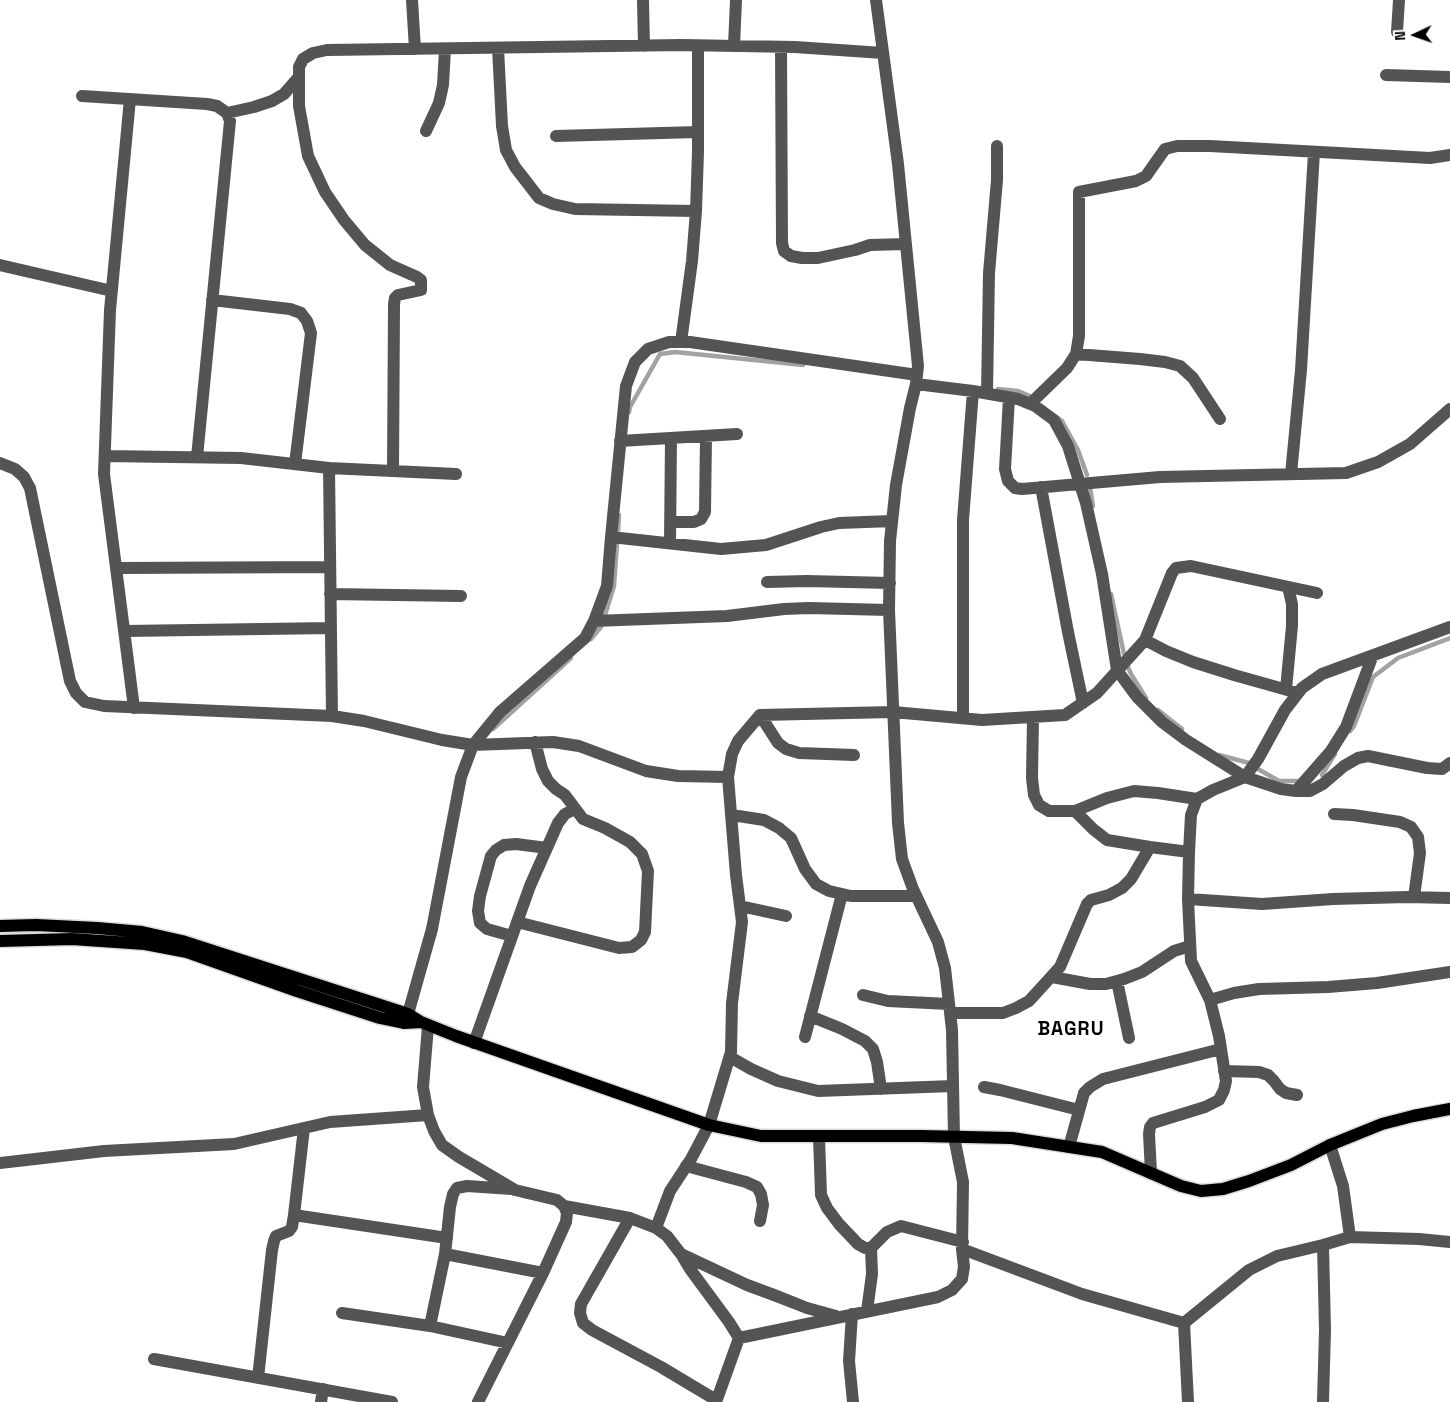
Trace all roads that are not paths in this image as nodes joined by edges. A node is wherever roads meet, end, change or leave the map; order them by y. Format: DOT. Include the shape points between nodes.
graph roads {
  1 [pos="412,0"];
  2 [pos="643,0"];
  3 [pos="736,0"];
  4 [pos="876,0"];
  5 [pos="1399,0"];
  6 [pos="1397,32"];
  7 [pos="644,46"];
  8 [pos="698,46"];
  9 [pos="734,46"];
  10 [pos="781,47"];
  11 [pos="498,48"];
  12 [pos="415,49"];
  13 [pos="446,49"];
  14 [pos="883,53"];
  15 [pos="1386,75"];
  16 [pos="1450,77"];
  17 [pos="298,78"];
  18 [pos="82,96"];
  19 [pos="130,99"];
  20 [pos="227,112"];
  21 [pos="426,130"];
  22 [pos="698,132"];
  23 [pos="556,136"];
  24 [pos="997,146"];
  25 [pos="1314,152"];
  26 [pos="1450,155"];
  27 [pos="696,210"];
  28 [pos="906,244"];
  29 [pos="0,266"];
  30 [pos="112,291"];
  31 [pos="212,300"];
  32 [pos="681,342"];
  33 [pos="1076,354"];
  34 [pos="916,379"];
  35 [pos="973,391"];
  36 [pos="987,393"];
  37 [pos="1009,398"];
  38 [pos="1030,404"];
  39 [pos="1450,409"];
  40 [pos="1220,419"];
  41 [pos="737,434"];
  42 [pos="706,436"];
  43 [pos="671,438"];
  44 [pos="620,441"];
  45 [pos="105,456"];
  46 [pos="197,457"];
  47 [pos="0,463"];
  48 [pos="295,464"];
  49 [pos="329,468"];
  50 [pos="393,471"];
  51 [pos="456,474"];
  52 [pos="1291,474"];
  53 [pos="1080,484"];
  54 [pos="1041,487"];
  55 [pos="892,521"];
  56 [pos="670,522"];
  57 [pos="610,537"];
  58 [pos="670,544"];
  59 [pos="330,567"];
  60 [pos="116,568"];
  61 [pos="767,582"];
  62 [pos="890,583"];
  63 [pos="1288,587"];
  64 [pos="1317,593"];
  65 [pos="330,594"];
  66 [pos="461,596"];
  67 [pos="889,610"];
  68 [pos="594,621"];
  69 [pos="1450,627"];
  70 [pos="330,628"];
  71 [pos="124,632"];
  72 [pos="1146,640"];
  73 [pos="1373,656"];
  74 [pos="1118,670"];
  75 [pos="1292,691"];
  76 [pos="1083,702"];
  77 [pos="134,708"];
  78 [pos="893,712"];
  79 [pos="332,716"];
  80 [pos="760,716"];
  81 [pos="1032,717"];
  82 [pos="963,718"];
  83 [pos="535,742"];
  84 [pos="472,745"];
  85 [pos="854,755"];
  86 [pos="1450,768"];
  87 [pos="728,777"];
  88 [pos="1245,777"];
  89 [pos="1296,791"];
  90 [pos="1197,799"];
  91 [pos="575,809"];
  92 [pos="1075,812"];
  93 [pos="1334,814"];
  94 [pos="732,815"];
  95 [pos="1150,847"];
  96 [pos="547,848"];
  97 [pos="1190,852"];
  98 [pos="842,894"];
  99 [pos="916,896"];
  100 [pos="1414,897"];
  101 [pos="1450,898"];
  102 [pos="1188,899"];
  103 [pos="740,906"];
  104 [pos="786,916"];
  105 [pos="517,922"];
  106 [pos="0,926"];
  107 [pos="512,936"];
  108 [pos="0,941"];
  109 [pos="1190,946"];
  110 [pos="1450,972"];
  111 [pos="1052,977"];
  112 [pos="1117,981"];
  113 [pos="863,995"];
  114 [pos="1210,1000"];
  115 [pos="949,1008"];
  116 [pos="810,1016"];
  117 [pos="406,1019"];
  118 [pos="424,1024"];
  119 [pos="805,1037"];
  120 [pos="1129,1038"];
  121 [pos="474,1043"];
  122 [pos="1221,1049"];
  123 [pos="730,1057"];
  124 [pos="1224,1071"];
  125 [pos="953,1086"];
  126 [pos="984,1087"];
  127 [pos="881,1089"];
  128 [pos="1297,1095"];
  129 [pos="1450,1109"];
  130 [pos="1079,1110"];
  131 [pos="428,1115"];
  132 [pos="709,1125"];
  133 [pos="304,1128"];
  134 [pos="818,1136"];
  135 [pos="954,1137"];
  136 [pos="1330,1145"];
  137 [pos="1069,1147"];
  138 [pos="0,1163"];
  139 [pos="686,1166"];
  140 [pos="1151,1173"];
  141 [pos="516,1190"];
  142 [pos="564,1206"];
  143 [pos="294,1215"];
  144 [pos="630,1218"];
  145 [pos="760,1221"];
  146 [pos="656,1228"];
  147 [pos="1350,1237"];
  148 [pos="447,1238"];
  149 [pos="1450,1242"];
  150 [pos="1324,1245"];
  151 [pos="962,1246"];
  152 [pos="871,1248"];
  153 [pos="445,1254"];
  154 [pos="682,1254"];
  155 [pos="543,1273"];
  156 [pos="867,1311"];
  157 [pos="342,1313"];
  158 [pos="852,1314"];
  159 [pos="838,1316"];
  160 [pos="1184,1323"];
  161 [pos="430,1326"];
  162 [pos="739,1338"];
  163 [pos="508,1343"];
  164 [pos="154,1359"];
  165 [pos="258,1378"];
  166 [pos="322,1396"];
  167 [pos="716,1401"];
  168 [pos="392,1402"];
  169 [pos="478,1402"];
  170 [pos="853,1402"];
  171 [pos="1188,1402"];
  172 [pos="1324,1402"];
  1 -- 12 [label="street"];
  2 -- 7 [label="street"];
  3 -- 9 [label="street"];
  4 -- 14 [label="street"];
  5 -- 6 [label="street"];
  7 -- 8 [label="street"];
  7 -- 11 [label="street"];
  8 -- 9 [label="street"];
  8 -- 22 [label="street"];
  9 -- 10 [label="street"];
  10 -- 14 [label="street"];
  10 -- 28 [label="street" via="784,251 791,256 818,258 870,245"];
  11 -- 13 [label="street"];
  11 -- 27 [label="street" via="506,150 540,198 575,209"];
  12 -- 13 [label="street"];
  12 -- 17 [label="street" via="327,50 303,59 298,67"];
  13 -- 21 [label="street" via="439,103"];
  14 -- 28 [label="street"];
  15 -- 16 [label="street"];
  17 -- 20 [label="street" via="284,94 272,101"];
  17 -- 50 [label="street" via="299,106 308,156 325,192 365,245 390,265 421,280 420,290 398,294 394,304"];
  18 -- 19 [label="street"];
  19 -- 20 [label="street" via="207,104"];
  19 -- 30 [label="street"];
  20 -- 31 [label="street" via="230,121"];
  22 -- 23 [label="street"];
  22 -- 27 [label="street"];
  24 -- 36 [label="street" via="998,172 989,273"];
  25 -- 26 [label="street" via="1430,158"];
  25 -- 33 [label="street" via="1177,146 1165,149 1146,176 1136,181 1079,192 1079,336"];
  25 -- 52 [label="street"];
  27 -- 32 [label="street"];
  28 -- 34 [label="street" via="918,366"];
  29 -- 30 [label="street"];
  30 -- 45 [label="street"];
  31 -- 46 [label="street"];
  31 -- 48 [label="street" via="290,309 301,313 307,321 311,333"];
  32 -- 34 [label="street"];
  32 -- 44 [label="street" via="648,348 635,362 626,386"];
  33 -- 38 [label="street" via="1067,368"];
  33 -- 40 [label="street" via="1180,366 1193,378"];
  34 -- 35 [label="street"];
  34 -- 55 [label="street"];
  35 -- 36 [label="street"];
  35 -- 82 [label="street" via="962,520"];
  36 -- 37 [label="street"];
  37 -- 38 [label="street"];
  37 -- 54 [label="street" via="1005,469 1008,481 1015,488"];
  38 -- 53 [label="street" via="1054,420 1068,446"];
  39 -- 52 [label="street" via="1410,444 1378,462 1346,473"];
  41 -- 42 [label="street"];
  42 -- 43 [label="street"];
  42 -- 56 [label="street" via="705,512 702,520"];
  43 -- 44 [label="street"];
  43 -- 56 [label="street"];
  44 -- 57 [label="street"];
  45 -- 46 [label="street"];
  45 -- 60 [label="street" via="104,474"];
  46 -- 48 [label="street"];
  47 -- 77 [label="street" via="15,469 30,488 70,681 76,693 85,702"];
  48 -- 49 [label="street"];
  49 -- 50 [label="street"];
  49 -- 59 [label="street"];
  50 -- 51 [label="street"];
  52 -- 53 [label="street" via="1160,477"];
  53 -- 54 [label="street"];
  53 -- 74 [label="street" via="1102,574"];
  54 -- 76 [label="street"];
  55 -- 58 [label="street" via="839,523 766,545 721,549"];
  55 -- 62 [label="street"];
  56 -- 58 [label="street"];
  57 -- 58 [label="street"];
  57 -- 68 [label="street" via="607,586"];
  59 -- 60 [label="street"];
  59 -- 65 [label="street"];
  60 -- 71 [label="street"];
  61 -- 62 [label="street"];
  62 -- 67 [label="street"];
  63 -- 64 [label="street"];
  63 -- 72 [label="street" via="1191,566 1176,568"];
  63 -- 75 [label="street" via="1292,604"];
  65 -- 66 [label="street"];
  65 -- 70 [label="street"];
  67 -- 68 [label="street" via="809,608 727,616"];
  67 -- 78 [label="street"];
  68 -- 84 [label="street" via="584,638 500,712"];
  69 -- 73 [label="street"];
  70 -- 71 [label="street"];
  70 -- 79 [label="street"];
  71 -- 77 [label="street"];
  72 -- 74 [label="street"];
  72 -- 75 [label="street" via="1166,651 1234,676"];
  73 -- 75 [label="street" via="1322,674"];
  73 -- 89 [label="street" via="1346,727 1331,751"];
  74 -- 76 [label="street" via="1097,693"];
  74 -- 88 [label="street" via="1137,697 1162,722"];
  75 -- 88 [label="street" via="1285,710"];
  76 -- 81 [label="street" via="1065,715"];
  77 -- 79 [label="street"];
  78 -- 80 [label="street"];
  78 -- 82 [label="street"];
  78 -- 99 [label="street" via="902,859"];
  79 -- 84 [label="street"];
  80 -- 85 [label="street" via="778,743 786,749 799,753"];
  80 -- 87 [label="street" via="738,741"];
  81 -- 82 [label="street"];
  81 -- 92 [label="street" via="1034,795 1039,805 1049,811"];
  83 -- 84 [label="street"];
  83 -- 87 [label="street" via="579,746 646,771 678,776"];
  83 -- 91 [label="street" via="548,780"];
  84 -- 117 [label="street" via="461,777 432,929"];
  86 -- 89 [label="street" via="1427,768 1368,756 1344,766 1310,791"];
  87 -- 94 [label="street"];
  88 -- 89 [label="street" via="1281,790"];
  88 -- 90 [label="street"];
  90 -- 92 [label="street" via="1134,791"];
  90 -- 97 [label="street" via="1191,815"];
  91 -- 96 [label="street" via="558,823"];
  91 -- 105 [label="street" via="583,819 630,842 642,854 648,871 645,932 641,940 632,947 619,948"];
  92 -- 95 [label="street" via="1107,840"];
  93 -- 100 [label="street" via="1353,814 1411,827 1418,837 1420,853"];
  94 -- 98 [label="street" via="764,820 779,828 791,838 805,869 816,884"];
  94 -- 103 [label="street"];
  95 -- 97 [label="street"];
  95 -- 111 [label="street" via="1122,888 1087,904 1060,967"];
  96 -- 105 [label="street"];
  96 -- 107 [label="street" via="516,844 504,846 491,856 480,896 480,922 487,929"];
  97 -- 102 [label="street"];
  98 -- 99 [label="street"];
  98 -- 116 [label="street"];
  99 -- 115 [label="street" via="938,942 945,968"];
  100 -- 101 [label="street"];
  100 -- 102 [label="street" via="1262,904"];
  102 -- 109 [label="street"];
  103 -- 104 [label="street"];
  103 -- 123 [label="street" via="742,922 732,1003"];
  105 -- 107 [label="street"];
  106 -- 117 [label="main road" via="97,928 142,932 182,941"];
  107 -- 121 [label="street"];
  108 -- 117 [label="main road" via="72,939 179,950 380,1018"];
  109 -- 112 [label="street" via="1174,950 1142,972"];
  109 -- 114 [label="street" via="1191,961"];
  110 -- 114 [label="street" via="1328,988 1259,989"];
  111 -- 112 [label="street" via="1090,984"];
  111 -- 115 [label="street" via="1029,1002 1003,1013"];
  112 -- 120 [label="street"];
  113 -- 115 [label="street"];
  114 -- 122 [label="street"];
  115 -- 125 [label="street"];
  116 -- 119 [label="street"];
  116 -- 127 [label="street" via="865,1041 873,1049"];
  117 -- 118 [label="main road"];
  118 -- 121 [label="main road"];
  118 -- 131 [label="street" via="424,1087"];
  121 -- 132 [label="main road"];
  122 -- 124 [label="street"];
  122 -- 130 [label="street" via="1103,1079 1084,1093"];
  123 -- 127 [label="street" via="778,1081 818,1090"];
  123 -- 132 [label="street"];
  124 -- 128 [label="street" via="1268,1075 1280,1089"];
  124 -- 140 [label="street" via="1226,1081 1219,1100 1150,1127"];
  125 -- 127 [label="street"];
  125 -- 135 [label="street"];
  126 -- 130 [label="street"];
  129 -- 136 [label="main road" via="1382,1124"];
  130 -- 137 [label="street"];
  131 -- 133 [label="street" via="330,1122"];
  131 -- 141 [label="street" via="442,1145"];
  132 -- 134 [label="main road" via="761,1136"];
  132 -- 139 [label="street"];
  133 -- 138 [label="street" via="234,1144 104,1151"];
  133 -- 143 [label="street"];
  134 -- 135 [label="main road"];
  134 -- 152 [label="street" via="821,1195 827,1208 858,1244"];
  135 -- 137 [label="main road" via="1012,1138"];
  135 -- 151 [label="street" via="963,1182"];
  136 -- 140 [label="main road" via="1291,1165 1224,1189 1201,1191"];
  136 -- 147 [label="street" via="1343,1186"];
  137 -- 140 [label="main road" via="1102,1152"];
  139 -- 145 [label="street" via="757,1186 763,1205"];
  139 -- 146 [label="street" via="670,1191"];
  141 -- 142 [label="street" via="558,1200"];
  141 -- 148 [label="street" via="457,1188 450,1207"];
  142 -- 144 [label="street"];
  142 -- 155 [label="street" via="566,1222"];
  143 -- 148 [label="street"];
  143 -- 165 [label="street" via="289,1231 276,1236 274,1241"];
  144 -- 146 [label="street"];
  144 -- 167 [label="street" via="581,1304 583,1323"];
  146 -- 154 [label="street"];
  147 -- 149 [label="street"];
  147 -- 150 [label="street"];
  148 -- 153 [label="street"];
  150 -- 160 [label="street" via="1277,1256 1248,1270"];
  150 -- 172 [label="street"];
  151 -- 152 [label="street" via="901,1226 887,1232"];
  151 -- 156 [label="street" via="962,1279 952,1290 938,1297"];
  151 -- 160 [label="street" via="1082,1294"];
  152 -- 156 [label="street" via="872,1274"];
  153 -- 155 [label="street"];
  153 -- 161 [label="street"];
  154 -- 159 [label="street" via="774,1296"];
  154 -- 162 [label="street"];
  155 -- 163 [label="street"];
  156 -- 158 [label="street"];
  157 -- 161 [label="street"];
  158 -- 159 [label="street"];
  158 -- 170 [label="street" via="849,1361"];
  159 -- 162 [label="street"];
  160 -- 171 [label="street"];
  161 -- 163 [label="street"];
  162 -- 167 [label="street"];
  163 -- 169 [label="street"];
  164 -- 165 [label="street"];
  165 -- 166 [label="street"];
  166 -- 168 [label="street"];
}
